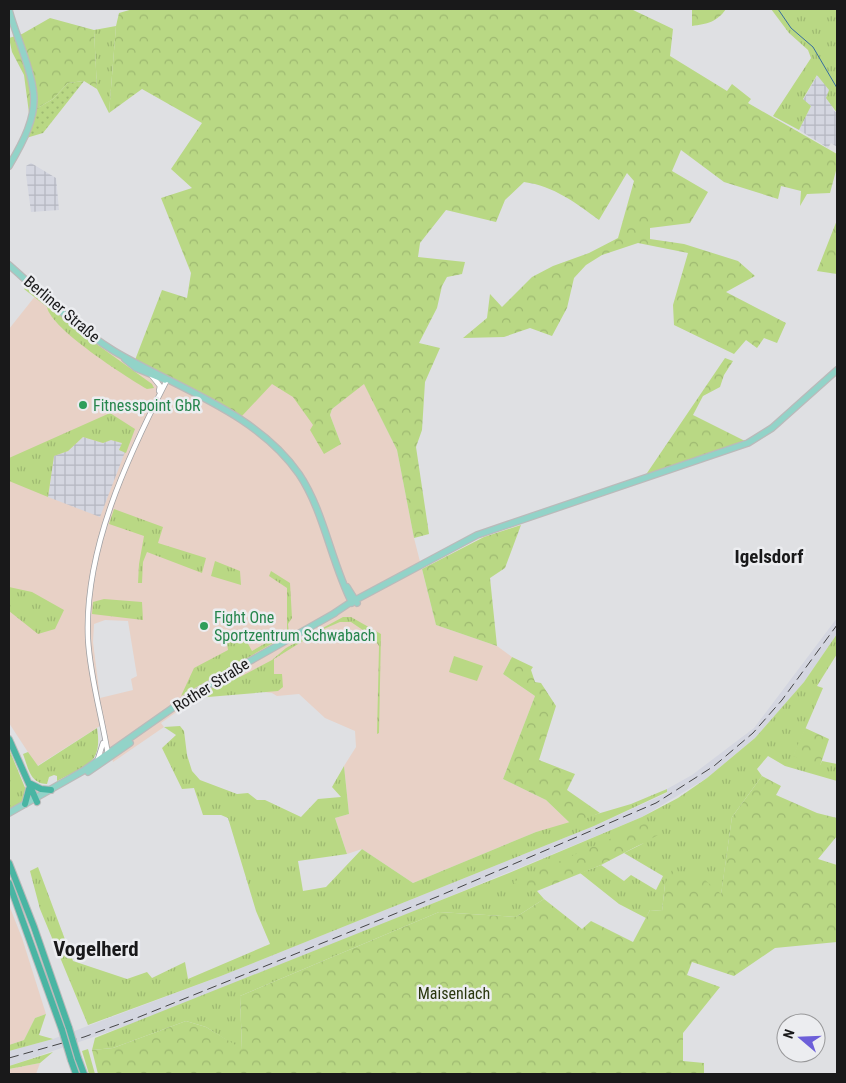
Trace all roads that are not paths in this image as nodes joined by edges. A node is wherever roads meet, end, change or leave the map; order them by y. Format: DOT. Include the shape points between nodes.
graph roads {
  1 [pos="9,10"];
  2 [pos="9,166"];
  3 [pos="9,264"];
  4 [pos="116,352"];
  5 [pos="837,370"];
  6 [pos="152,376"];
  7 [pos="167,380"];
  8 [pos="158,399"];
  9 [pos="354,602"];
  10 [pos="104,734"];
  11 [pos="9,738"];
  12 [pos="9,745"];
  13 [pos="108,756"];
  14 [pos="96,763"];
  15 [pos="30,787"];
  16 [pos="51,790"];
  17 [pos="36,799"];
  18 [pos="25,804"];
  19 [pos="9,812"];
  20 [pos="9,817"];
  21 [pos="9,863"];
  22 [pos="9,883"];
  23 [pos="65,1029"];
  24 [pos="76,1074"];
  25 [pos="84,1074"];
  1 -- 2 [label="main road" via="34,90 26,134"];
  3 -- 4 [label="main road, Berliner Straße" via="59,311"];
  4 -- 6 [label="main road, Berliner Straße"];
  4 -- 7 [label="main road, Berliner Straße"];
  5 -- 9 [label="main road, Rother Straße" via="772,428 748,442 477,535"];
  6 -- 7 [label="main road, Berliner Straße"];
  6 -- 8 [label="street" via="160,386"];
  7 -- 8 [label="street"];
  7 -- 9 [label="main road, Berliner Straße" via="236,416 270,442 293,466 309,490 330,552"];
  8 -- 10 [label="street" via="134,444 113,500 92,588 88,642"];
  9 -- 13 [label="main road, Rother Straße" via="184,700"];
  10 -- 13 [label="street"];
  10 -- 14 [label="street" via="102,751"];
  11 -- 15 [label="highway"];
  12 -- 15 [label="highway"];
  13 -- 14 [label="main road, Rother Straße"];
  13 -- 17 [label="main road, Rother Straße"];
  14 -- 16 [label="main road, Rother Straße"];
  15 -- 16 [label="highway"];
  15 -- 17 [label="highway"];
  15 -- 18 [label="highway"];
  16 -- 17 [label="main road, Rother Straße"];
  17 -- 18 [label="main road, Rother Straße"];
  17 -- 20 [label="main road, Rother Straße"];
  18 -- 19 [label="main road, Rother Straße"];
  21 -- 23 [label="highway" via="34,927"];
  22 -- 23 [label="highway"];
  23 -- 24 [label="highway, bridge"];
  23 -- 25 [label="highway, bridge"];
}
